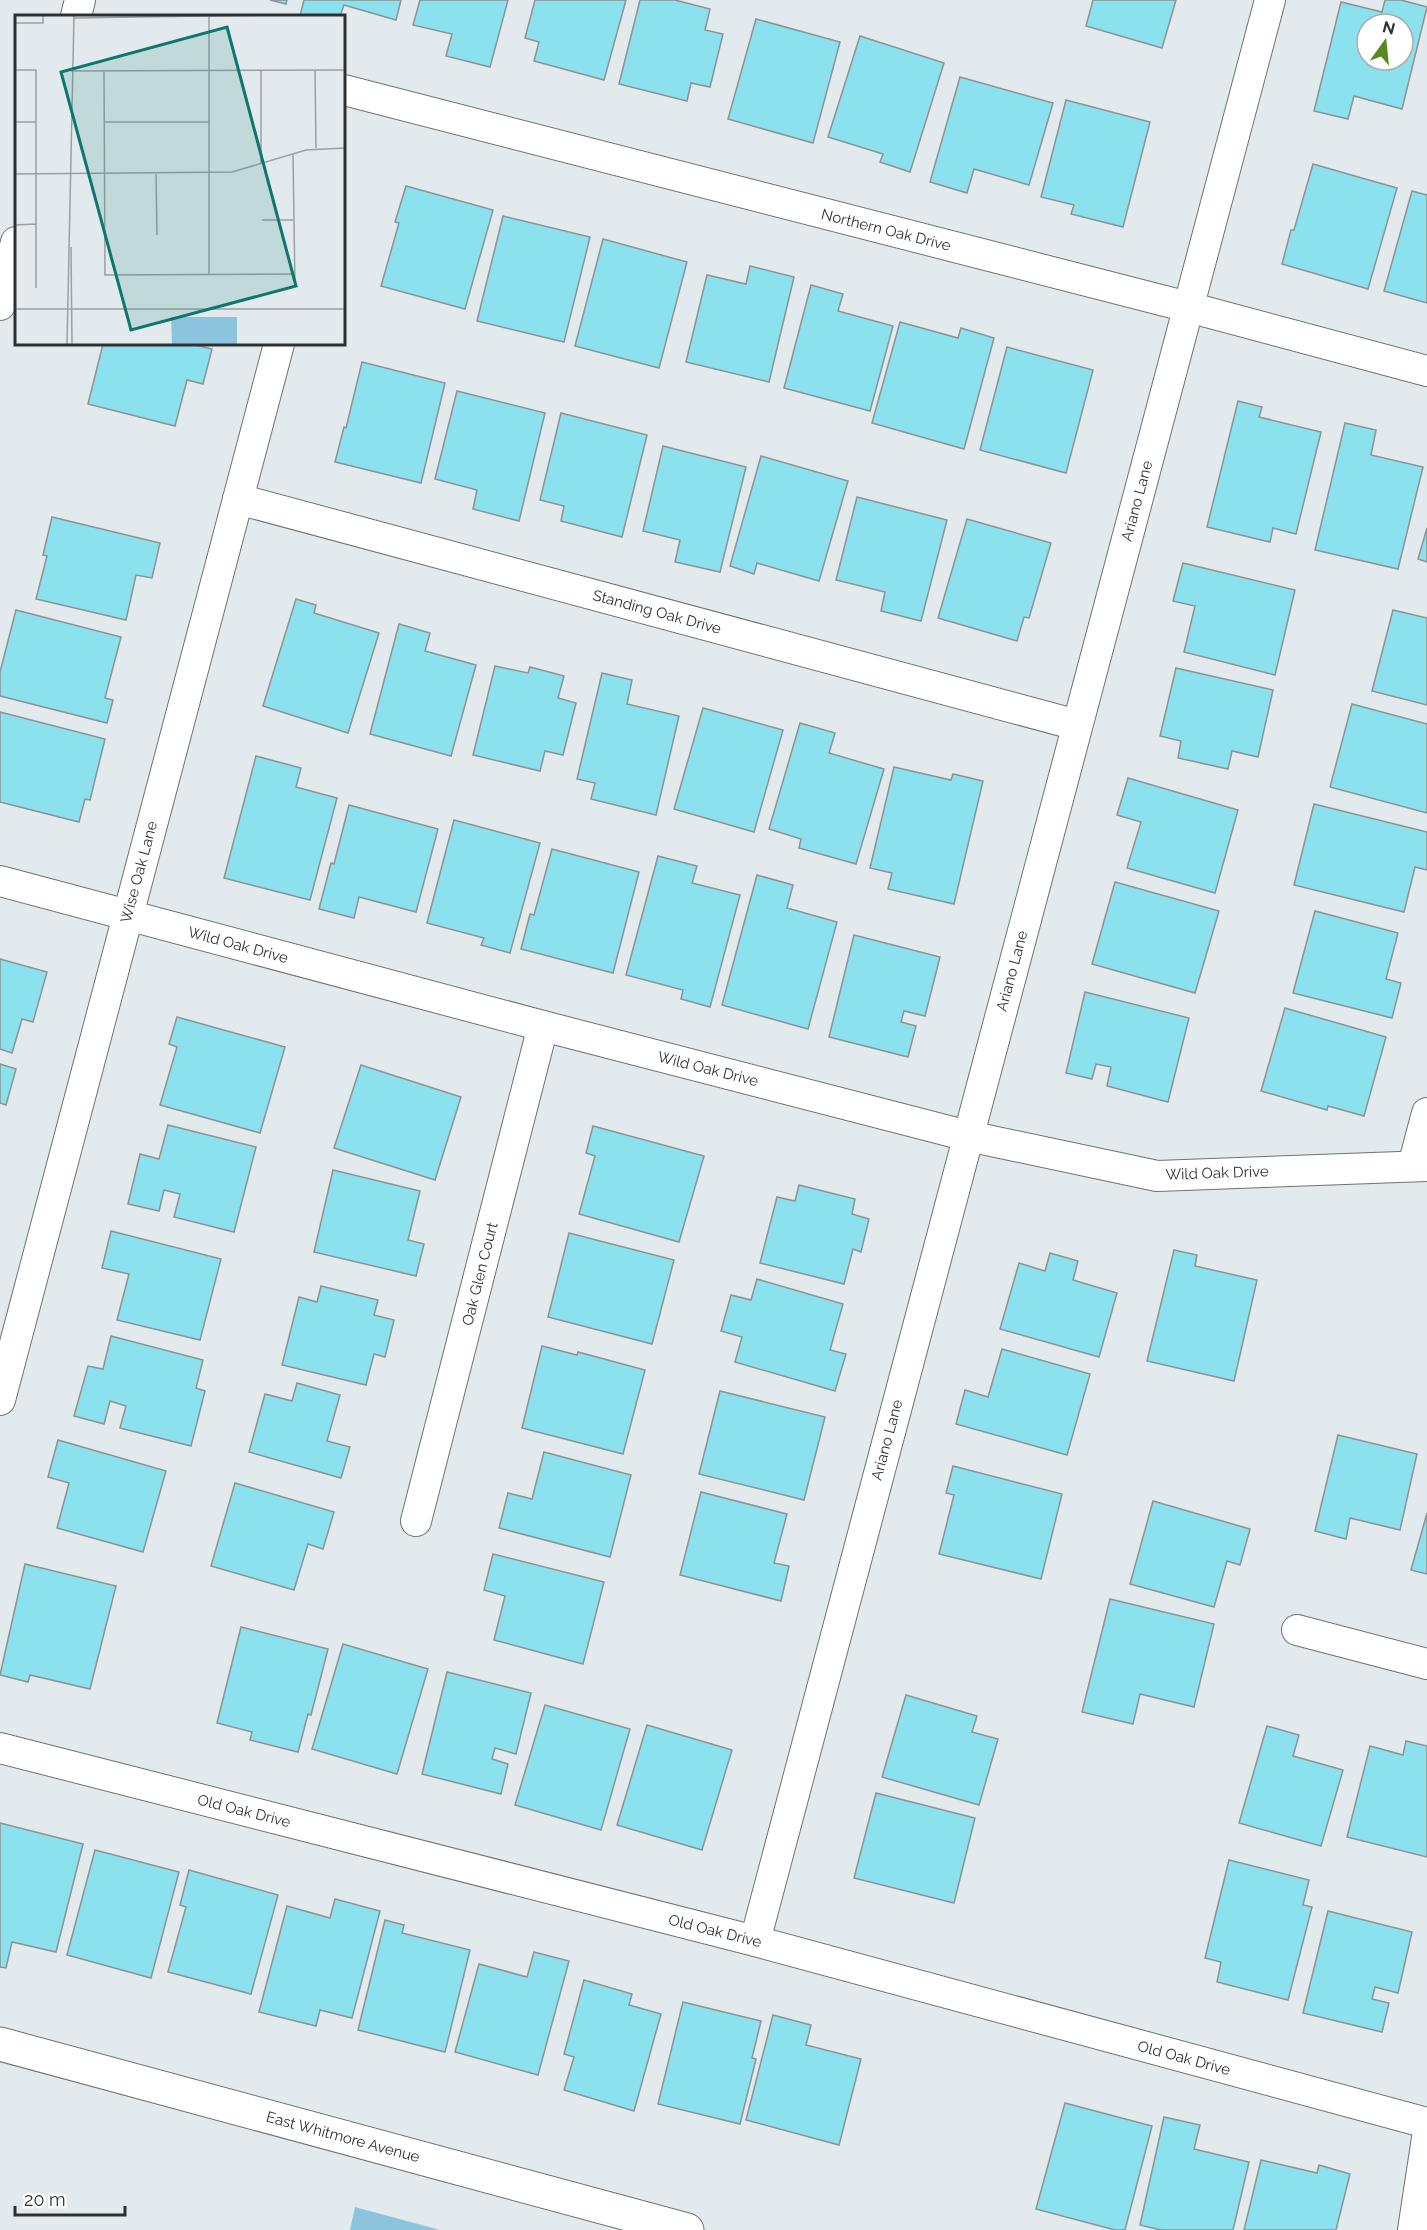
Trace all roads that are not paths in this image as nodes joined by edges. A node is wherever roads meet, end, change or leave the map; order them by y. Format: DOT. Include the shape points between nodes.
graph roads {
  1 [pos="1270,0"];
  2 [pos="345,93"];
  3 [pos="15,246"];
  4 [pos="0,305"];
  5 [pos="1188,307"];
  6 [pos="279,345"];
  7 [pos="1427,371"];
  8 [pos="238,499"];
  9 [pos="1077,725"];
  10 [pos="0,881"];
  11 [pos="128,916"];
  12 [pos="543,1026"];
  13 [pos="1427,1113"];
  14 [pos="968,1136"];
  15 [pos="1420,1166"];
  16 [pos="0,1400"];
  17 [pos="416,1521"];
  18 [pos="1297,1630"];
  19 [pos="1427,1664"];
  20 [pos="0,1748"];
  21 [pos="754,1941"];
  22 [pos="0,2044"];
  23 [pos="1427,2123"];
  24 [pos="1427,2139"];
  25 [pos="687,2230"];
  26 [pos="1413,2230"];
  1 -- 5 [label="street, Ariano Lane"];
  2 -- 5 [label="street, Northern Oak Drive"];
  3 -- 4 [label="street"];
  5 -- 7 [label="street, Northern Oak Drive"];
  5 -- 9 [label="street, Ariano Lane"];
  6 -- 8 [label="street, Wise Oak Lane"];
  8 -- 9 [label="street, Standing Oak Drive"];
  8 -- 11 [label="street, Wise Oak Lane"];
  9 -- 14 [label="street, Ariano Lane"];
  10 -- 11 [label="street, Wild Oak Drive"];
  11 -- 12 [label="street, Wild Oak Drive"];
  11 -- 16 [label="street, Wise Oak Lane"];
  12 -- 14 [label="street, Wild Oak Drive"];
  12 -- 17 [label="street, Oak Glen Court"];
  13 -- 15 [label="street"];
  14 -- 15 [label="street, Wild Oak Drive" via="1157,1176"];
  14 -- 21 [label="street, Ariano Lane"];
  18 -- 19 [label="street"];
  20 -- 21 [label="street, Old Oak Drive"];
  21 -- 23 [label="street, Old Oak Drive"];
  22 -- 25 [label="main road, East Whitmore Avenue"];
  24 -- 26 [label="street"];
}
